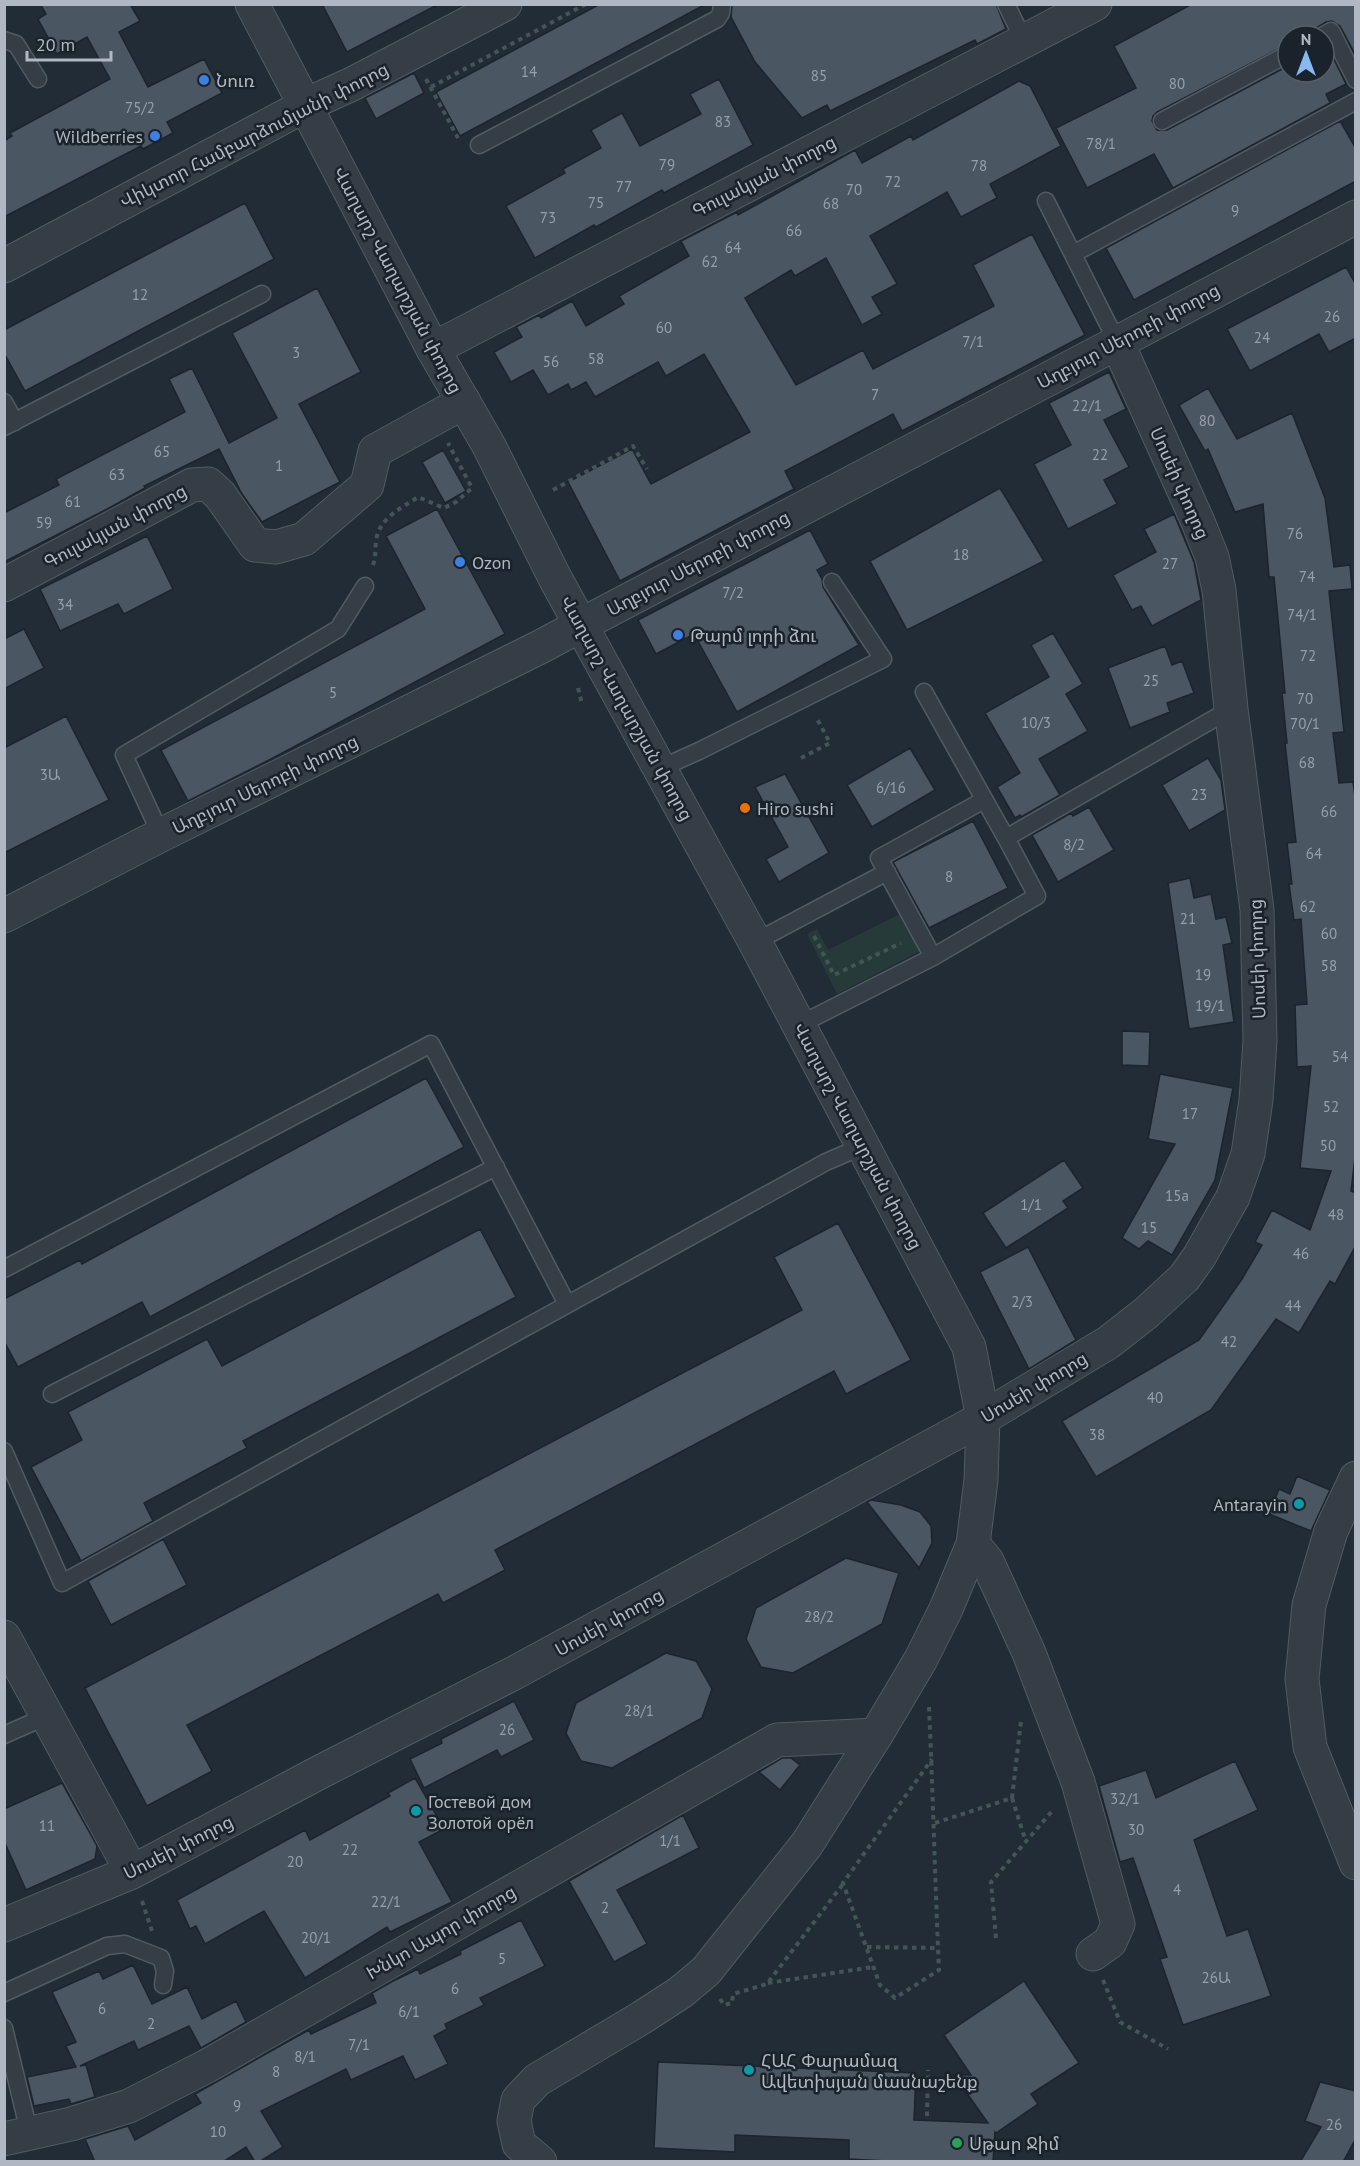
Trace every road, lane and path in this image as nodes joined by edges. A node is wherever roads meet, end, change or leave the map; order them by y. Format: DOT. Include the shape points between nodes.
graph roads {
  1 [pos="252,4"];
  2 [pos="505,4"];
  3 [pos="586,4"];
  4 [pos="722,4"];
  5 [pos="1006,4"];
  6 [pos="1095,4"];
  7 [pos="4,40"];
  8 [pos="1024,41"];
  9 [pos="1336,41"];
  10 [pos="413,52"];
  11 [pos="1276,60"];
  12 [pos="38,79"];
  13 [pos="1356,80"];
  14 [pos="431,87"];
  15 [pos="1356,101"];
  16 [pos="306,105"];
  17 [pos="1162,121"];
  18 [pos="478,145"];
  19 [pos="1046,201"];
  20 [pos="1356,217"];
  21 [pos="1073,254"];
  22 [pos="4,266"];
  23 [pos="262,294"];
  24 [pos="1117,342"];
  25 [pos="433,349"];
  26 [pos="4,402"];
  27 [pos="464,402"];
  28 [pos="435,418"];
  29 [pos="10,425"];
  30 [pos="647,469"];
  31 [pos="553,490"];
  32 [pos="832,582"];
  33 [pos="4,585"];
  34 [pos="365,586"];
  35 [pos="581,625"];
  36 [pos="924,692"];
  37 [pos="805,698"];
  38 [pos="1232,709"];
  39 [pos="801,758"];
  40 [pos="659,769"];
  41 [pos="984,800"];
  42 [pos="161,835"];
  43 [pos="1006,838"];
  44 [pos="887,872"];
  45 [pos="4,916"];
  46 [pos="813,936"];
  47 [pos="755,942"];
  48 [pos="910,947"];
  49 [pos="933,957"];
  50 [pos="799,1025"];
  51 [pos="863,1146"];
  52 [pos="496,1167"];
  53 [pos="4,1269"];
  54 [pos="567,1304"];
  55 [pos="52,1394"];
  56 [pos="983,1418"];
  57 [pos="4,1451"];
  58 [pos="1356,1478"];
  59 [pos="973,1544"];
  60 [pos="4,1637"];
  61 [pos="929,1702"];
  62 [pos="1022,1711"];
  63 [pos="47,1716"];
  64 [pos="4,1735"];
  65 [pos="876,1735"];
  66 [pos="932,1759"];
  67 [pos="1012,1798"];
  68 [pos="1056,1807"];
  69 [pos="934,1823"];
  70 [pos="1026,1842"];
  71 [pos="1356,1863"];
  72 [pos="132,1872"];
  73 [pos="843,1883"];
  74 [pos="4,1925"];
  75 [pos="996,1938"];
  76 [pos="866,1947"];
  77 [pos="938,1948"];
  78 [pos="1093,1954"];
  79 [pos="161,1958"];
  80 [pos="873,1967"];
  81 [pos="767,1984"];
  82 [pos="163,1985"];
  83 [pos="725,1989"];
  84 [pos="4,1993"];
  85 [pos="733,1994"];
  86 [pos="719,1997"];
  87 [pos="4,2028"];
  88 [pos="1168,2049"];
  89 [pos="928,2070"];
  90 [pos="927,2116"];
  91 [pos="15,2127"];
  92 [pos="526,2158"];
  1 -- 16 [label="street, Վաղարշ Վաղարշյան փողոց"];
  2 -- 10 [label="street, Վիկտոր Համբարձումյանի փողոց"];
  3 -- 14 [label="path"];
  4 -- 18 [label="lane" via="717,20"];
  5 -- 8 [label="lane"];
  6 -- 8 [label="street, Գուլակյան փողոց"];
  7 -- 12 [label="lane" via="16,44"];
  8 -- 25 [label="street, Գուլակյան փողոց"];
  9 -- 13 [label="lane"];
  10 -- 14 [label="path"];
  10 -- 16 [label="street, Վիկտոր Համբարձումյանի փողոց"];
  11 -- 17 [label="lane"];
  14 -- 18 [label="path" via="458,139"];
  15 -- 21 [label="lane"];
  16 -- 22 [label="street, Վիկտոր Համբարձումյանի փողոց"];
  16 -- 25 [label="street, Վաղարշ Վաղարշյան փողոց"];
  19 -- 21 [label="lane"];
  20 -- 24 [label="street, Աղբյուր Սերոբի փողոց"];
  21 -- 24 [label="lane"];
  23 -- 29 [label="lane"];
  24 -- 35 [label="street, Աղբյուր Սերոբի փողոց"];
  24 -- 38 [label="street, Սոսեի փողոց" via="1212,557"];
  25 -- 27 [label="street, Վաղարշ Վաղարշյան փողոց"];
  26 -- 29 [label="lane"];
  27 -- 28 [label="street, Գուլակյան փողոց"];
  27 -- 35 [label="street, Վաղարշ Վաղարշյան փողոց"];
  28 -- 33 [label="street, Գուլակյան փողոց" via="375,451 367,485 304,539 276,547 255,545 220,495 208,484 192,485"];
  28 -- 34 [label="path" via="472,489 444,508 417,497 386,517 376,539 375,558"];
  30 -- 31 [label="path" via="633,446"];
  32 -- 37 [label="lane" via="883,659"];
  34 -- 42 [label="lane" via="338,628 124,755"];
  35 -- 40 [label="street, Վաղարշ Վաղարշյան փողոց"];
  35 -- 42 [label="street, Աղբյուր Սերոբի փողոց"];
  36 -- 41 [label="lane"];
  37 -- 39 [label="path" via="830,743"];
  37 -- 40 [label="lane"];
  38 -- 43 [label="lane"];
  38 -- 56 [label="street, Սոսեի փողոց" via="1257,910 1260,1041 1248,1154 1233,1197 1184,1278 1146,1313 1109,1342"];
  40 -- 47 [label="street, Վաղարշ Վաղարշյան փողոց"];
  41 -- 43 [label="lane"];
  41 -- 44 [label="lane" via="879,858"];
  42 -- 45 [label="street, Աղբյուր Սերոբի փողոց"];
  43 -- 49 [label="lane" via="1037,896"];
  44 -- 47 [label="lane"];
  44 -- 49 [label="lane"];
  46 -- 48 [label="path" via="834,975 900,942"];
  47 -- 50 [label="street, Վաղարշ Վաղարշյան փողոց"];
  49 -- 50 [label="lane"];
  50 -- 51 [label="street, Վաղարշ Վաղարշյան փողոց"];
  51 -- 54 [label="lane" via="826,1162"];
  51 -- 56 [label="street, Վաղարշ Վաղարշյան փողոց" via="969,1347"];
  52 -- 53 [label="lane" via="431,1044"];
  52 -- 54 [label="lane"];
  52 -- 55 [label="lane"];
  54 -- 57 [label="lane" via="62,1583"];
  56 -- 59 [label="street, Վաղարշ Վաղարշյան փողոց"];
  56 -- 72 [label="street, Սոսեի փողոց" via="516,1672"];
  58 -- 71 [label="street" via="1331,1531 1309,1605 1302,1679 1310,1747"];
  59 -- 65 [label="street, Վաղարշ Վաղարշյան փողոց" via="921,1659"];
  59 -- 78 [label="street" via="987,1561 1009,1607 1078,1782 1118,1924 1110,1942"];
  60 -- 63 [label="street"];
  61 -- 66 [label="path"];
  62 -- 67 [label="path"];
  63 -- 64 [label="lane"];
  63 -- 72 [label="street"];
  65 -- 91 [label="street, Խնկո Ապոր փողոց" via="777,1740 207,2066 129,2106 71,2124"];
  65 -- 92 [label="street, Վաղարշ Վաղարշյան փողոց" via="807,1844 706,1971 641,2019 537,2080 518,2100 514,2121"];
  66 -- 69 [label="path"];
  66 -- 73 [label="path"];
  67 -- 69 [label="path"];
  67 -- 70 [label="path"];
  68 -- 70 [label="path"];
  69 -- 77 [label="path"];
  70 -- 75 [label="path" via="991,1882"];
  72 -- 74 [label="street, Սոսեի փողոց"];
  72 -- 79 [label="path"];
  73 -- 76 [label="path"];
  73 -- 81 [label="path"];
  76 -- 77 [label="path"];
  76 -- 80 [label="path"];
  77 -- 80 [label="path" via="939,1970 895,1998 880,1985"];
  78 -- 88 [label="path" via="1120,2022"];
  79 -- 82 [label="lane" via="165,1971"];
  79 -- 84 [label="lane" via="124,1944 107,1946"];
  80 -- 81 [label="path"];
  81 -- 85 [label="path"];
  83 -- 85 [label="path"];
  85 -- 86 [label="path" via="732,2003 724,2005"];
  87 -- 91 [label="lane"];
  89 -- 90 [label="path"];
}
